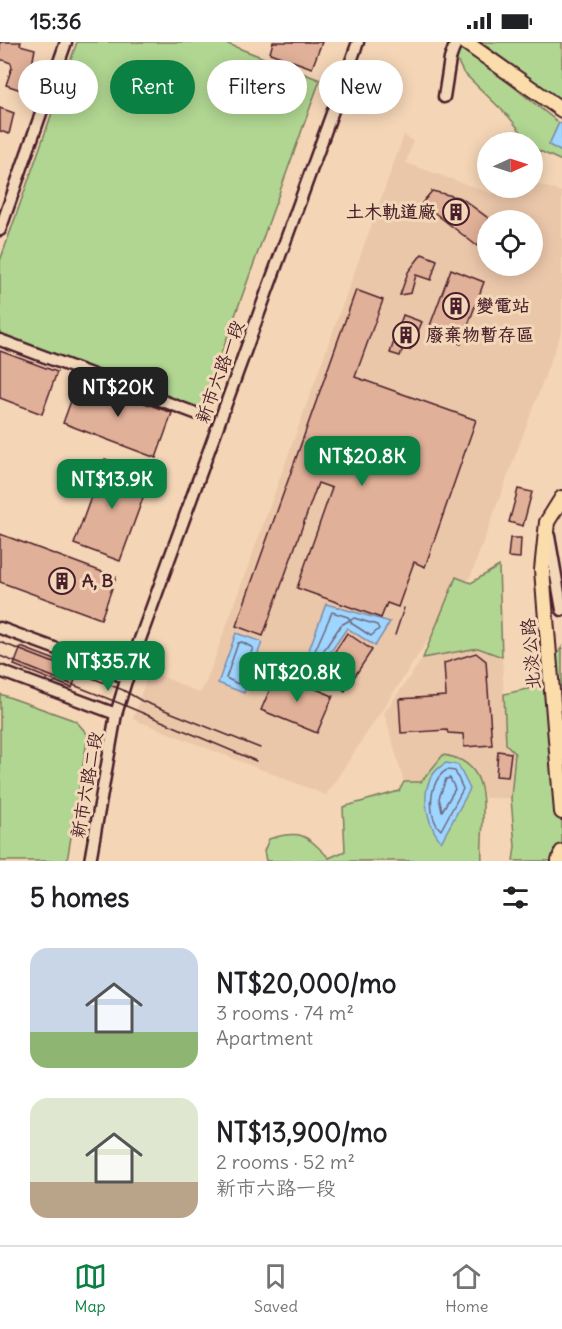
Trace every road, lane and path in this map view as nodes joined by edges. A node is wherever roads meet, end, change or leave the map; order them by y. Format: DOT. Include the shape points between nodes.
graph roads {
  1 [pos="66,42"];
  2 [pos="358,42"];
  3 [pos="456,42"];
  4 [pos="465,42"];
  5 [pos="444,97"];
  6 [pos="562,110"];
  7 [pos="0,230"];
  8 [pos="0,340"];
  9 [pos="203,416"];
  10 [pos="562,498"];
  11 [pos="547,522"];
  12 [pos="562,610"];
  13 [pos="0,628"];
  14 [pos="0,671"];
  15 [pos="127,679"];
  16 [pos="116,714"];
  17 [pos="562,812"];
  18 [pos="562,852"];
  19 [pos="90,861"];
  20 [pos="559,861"];
  1 -- 7 [label="street"];
  2 -- 15 [label="street, 新市六路一段"];
  3 -- 5 [label="street"];
  4 -- 6 [label="main road"];
  8 -- 9 [label="street"];
  10 -- 11 [label="main road, 北淡公路"];
  11 -- 12 [label="street"];
  11 -- 17 [label="main road, 北淡公路" via="542,570"];
  13 -- 15 [label="street"];
  14 -- 16 [label="street"];
  15 -- 16 [label="street, 新市六路一段"];
  16 -- 19 [label="street, 新市六路二段"];
  18 -- 20 [label="main road"];
}
